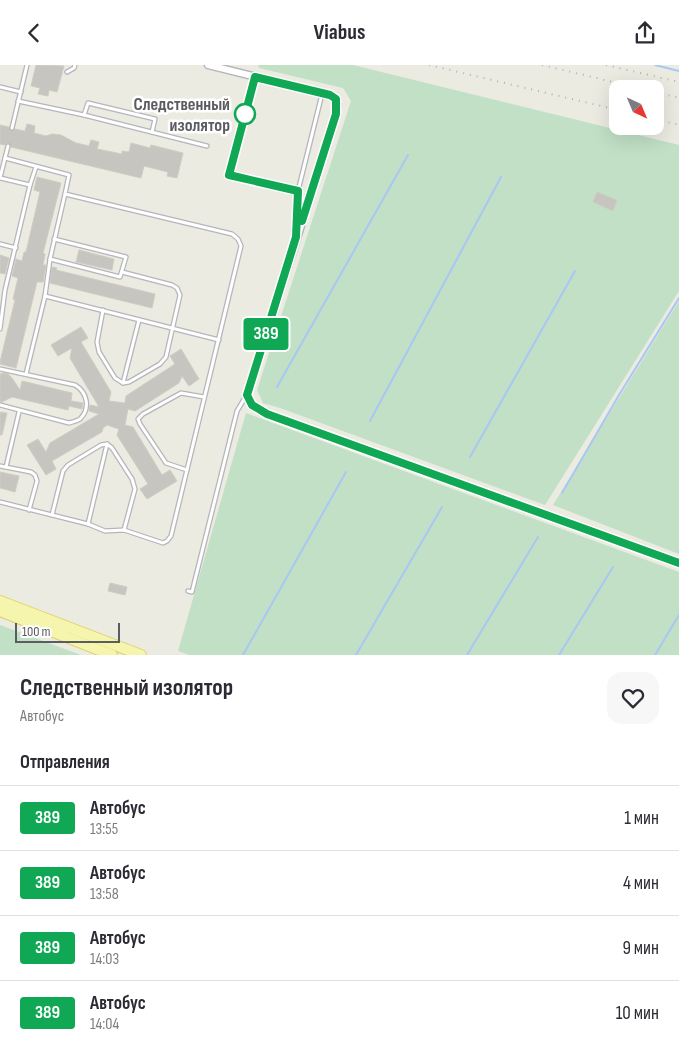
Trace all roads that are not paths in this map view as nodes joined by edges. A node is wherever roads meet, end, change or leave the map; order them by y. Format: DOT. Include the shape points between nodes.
graph roads {
  1 [pos="27,65"];
  2 [pos="75,65"];
  3 [pos="208,65"];
  4 [pos="67,72"];
  5 [pos="255,77"];
  6 [pos="0,87"];
  7 [pos="21,92"];
  8 [pos="323,93"];
  9 [pos="18,101"];
  10 [pos="84,115"];
  11 [pos="12,128"];
  12 [pos="152,132"];
  13 [pos="207,145"];
  14 [pos="8,146"];
  15 [pos="5,158"];
  16 [pos="36,167"];
  17 [pos="0,178"];
  18 [pos="30,185"];
  19 [pos="298,191"];
  20 [pos="65,194"];
  21 [pos="296,237"];
  22 [pos="54,239"];
  23 [pos="0,244"];
  24 [pos="16,248"];
  25 [pos="50,259"];
  26 [pos="122,272"];
  27 [pos="0,289"];
  28 [pos="5,290"];
  29 [pos="45,296"];
  30 [pos="103,311"];
  31 [pos="139,320"];
  32 [pos="173,328"];
  33 [pos="0,329"];
  34 [pos="219,340"];
  35 [pos="0,369"];
  36 [pos="26,374"];
  37 [pos="123,383"];
  38 [pos="247,395"];
  39 [pos="204,397"];
  40 [pos="0,405"];
  41 [pos="19,411"];
  42 [pos="107,444"];
  43 [pos="0,466"];
  44 [pos="6,467"];
  45 [pos="187,470"];
  46 [pos="0,502"];
  47 [pos="28,509"];
  48 [pos="52,515"];
  49 [pos="88,524"];
  50 [pos="124,530"];
  51 [pos="679,563"];
  52 [pos="188,591"];
  53 [pos="0,601"];
  54 [pos="0,611"];
  55 [pos="112,655"];
  56 [pos="141,655"];
  1 -- 7 [label="lane"];
  2 -- 4 [label="lane"];
  3 -- 5 [label="street"];
  5 -- 8 [label="street"];
  5 -- 19 [label="lane" via="229,175"];
  6 -- 7 [label="lane"];
  7 -- 9 [label="lane"];
  8 -- 19 [label="lane"];
  8 -- 21 [label="street" via="336,99 336,114"];
  9 -- 10 [label="lane"];
  9 -- 11 [label="lane"];
  10 -- 12 [label="lane"];
  10 -- 12 [label="lane" via="88,103 155,119"];
  12 -- 13 [label="lane"];
  14 -- 15 [label="lane"];
  15 -- 16 [label="lane"];
  15 -- 17 [label="lane"];
  16 -- 18 [label="lane"];
  16 -- 20 [label="lane" via="69,175"];
  17 -- 18 [label="lane"];
  18 -- 24 [label="lane"];
  19 -- 21 [label="lane"];
  20 -- 22 [label="lane"];
  20 -- 34 [label="lane" via="232,234 238,239 241,247"];
  21 -- 38 [label="street"];
  22 -- 25 [label="lane"];
  22 -- 26 [label="lane" via="126,257"];
  23 -- 24 [label="lane"];
  24 -- 28 [label="lane"];
  25 -- 26 [label="lane" via="120,277"];
  25 -- 29 [label="lane"];
  26 -- 32 [label="lane" via="177,288 180,295"];
  27 -- 28 [label="lane"];
  28 -- 33 [label="lane"];
  29 -- 30 [label="lane"];
  29 -- 36 [label="lane"];
  30 -- 31 [label="lane"];
  30 -- 37 [label="lane" via="97,342 99,351 115,378"];
  31 -- 32 [label="lane"];
  31 -- 37 [label="lane"];
  32 -- 34 [label="lane"];
  32 -- 37 [label="lane" via="166,357 160,364"];
  34 -- 39 [label="lane"];
  35 -- 36 [label="lane"];
  36 -- 41 [label="lane" via="75,385 82,389 87,400 79,420 69,423"];
  38 -- 51 [label="street" via="252,405 267,414"];
  38 -- 52 [label="lane" via="237,411 192,592"];
  39 -- 45 [label="lane"];
  39 -- 45 [label="lane" via="181,393 138,419 166,463"];
  40 -- 41 [label="lane"];
  41 -- 44 [label="lane"];
  42 -- 48 [label="lane" via="63,471"];
  42 -- 49 [label="lane"];
  42 -- 50 [label="lane" via="132,479 135,489"];
  43 -- 44 [label="lane"];
  44 -- 47 [label="lane" via="35,475 37,481"];
  45 -- 50 [label="lane" via="171,537 167,541 163,543"];
  46 -- 47 [label="lane"];
  47 -- 48 [label="lane"];
  48 -- 49 [label="lane"];
  49 -- 50 [label="lane" via="105,531"];
  53 -- 56 [label="main road"];
  54 -- 55 [label="main road"];
}
